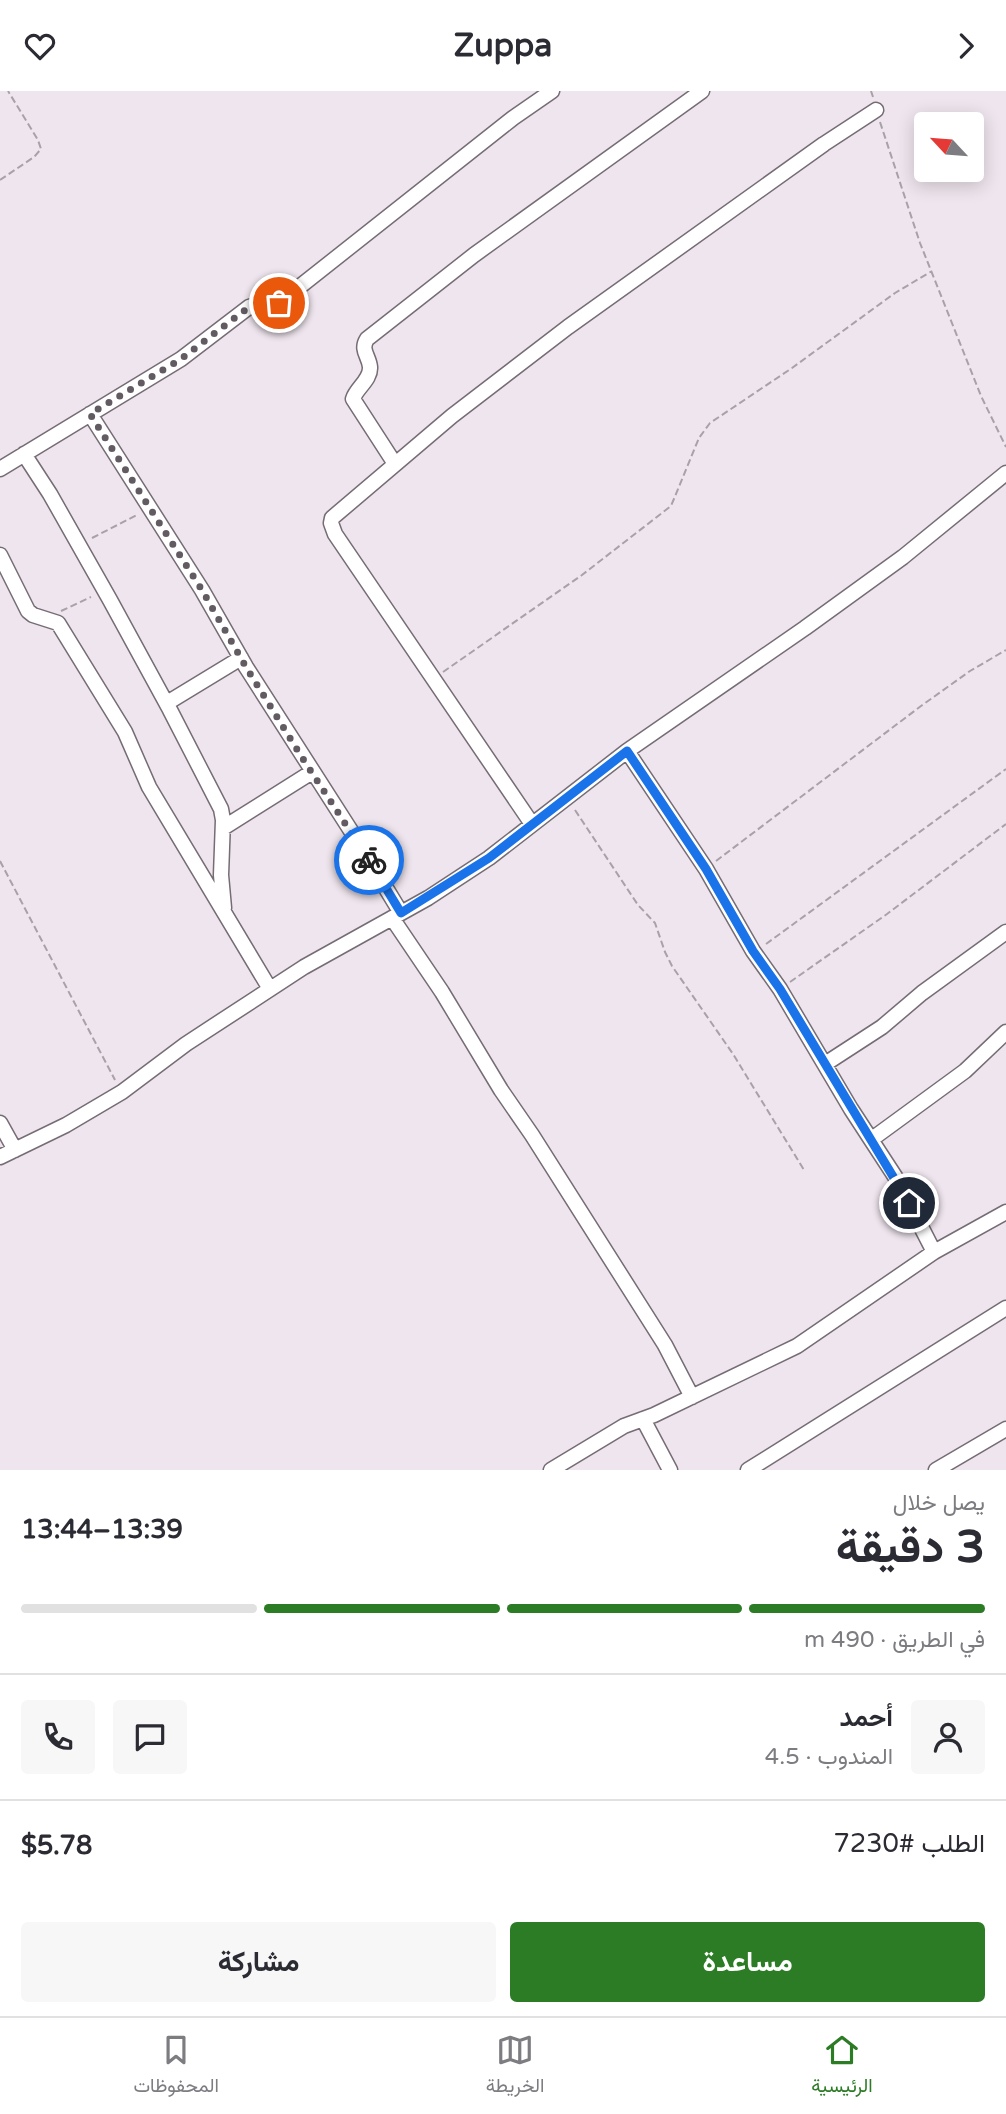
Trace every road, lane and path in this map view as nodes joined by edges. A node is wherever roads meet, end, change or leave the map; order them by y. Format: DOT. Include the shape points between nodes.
graph roads {
  1 [pos="8,91"];
  2 [pos="552,91"];
  3 [pos="702,91"];
  4 [pos="871,91"];
  5 [pos="876,110"];
  6 [pos="0,180"];
  7 [pos="932,271"];
  8 [pos="90,414"];
  9 [pos="1006,447"];
  10 [pos="24,454"];
  11 [pos="395,464"];
  12 [pos="0,469"];
  13 [pos="1006,473"];
  14 [pos="149,508"];
  15 [pos="79,545"];
  16 [pos="0,555"];
  17 [pos="104,590"];
  18 [pos="46,618"];
  19 [pos="1006,650"];
  20 [pos="241,659"];
  21 [pos="434,679"];
  22 [pos="167,703"];
  23 [pos="627,751"];
  24 [pos="1006,769"];
  25 [pos="312,772"];
  26 [pos="567,797"];
  27 [pos="532,824"];
  28 [pos="1006,824"];
  29 [pos="223,828"];
  30 [pos="0,861"];
  31 [pos="706,869"];
  32 [pos="225,913"];
  33 [pos="397,916"];
  34 [pos="1006,932"];
  35 [pos="753,951"];
  36 [pos="270,989"];
  37 [pos="780,989"];
  38 [pos="1006,1033"];
  39 [pos="825,1064"];
  40 [pos="122,1092"];
  41 [pos="0,1122"];
  42 [pos="872,1139"];
  43 [pos="15,1150"];
  44 [pos="0,1157"];
  45 [pos="804,1170"];
  46 [pos="1006,1212"];
  47 [pos="934,1251"];
  48 [pos="1006,1308"];
  49 [pos="692,1397"];
  50 [pos="643,1419"];
  51 [pos="1006,1429"];
  52 [pos="551,1470"];
  53 [pos="670,1470"];
  54 [pos="748,1470"];
  55 [pos="936,1470"];
  1 -- 6 [label="path" via="41,149"];
  2 -- 8 [label="street" via="279,303 269,308 249,307 181,359"];
  3 -- 11 [label="street" via="474,255 367,339 363,348 370,371 353,399"];
  4 -- 5 [label="path"];
  5 -- 7 [label="path"];
  5 -- 11 [label="street" via="569,327"];
  7 -- 9 [label="path"];
  7 -- 21 [label="path" via="710,422 671,506"];
  8 -- 10 [label="street"];
  8 -- 14 [label="street"];
  10 -- 12 [label="street"];
  10 -- 15 [label="street"];
  11 -- 21 [label="street" via="331,523"];
  13 -- 23 [label="street" via="903,557"];
  14 -- 15 [label="path"];
  14 -- 20 [label="street"];
  15 -- 17 [label="street"];
  16 -- 18 [label="street" via="28,611"];
  17 -- 18 [label="path"];
  17 -- 22 [label="street"];
  18 -- 32 [label="street" via="58,623 125,732 149,787"];
  19 -- 31 [label="path" via="921,706"];
  20 -- 22 [label="street"];
  20 -- 25 [label="street"];
  21 -- 27 [label="street"];
  22 -- 29 [label="street" via="221,809"];
  23 -- 26 [label="street"];
  23 -- 31 [label="street"];
  24 -- 35 [label="path"];
  25 -- 29 [label="street"];
  25 -- 33 [label="street" via="353,834"];
  26 -- 27 [label="street"];
  26 -- 45 [label="path" via="654,923 672,966 733,1053"];
  27 -- 33 [label="street" via="489,858"];
  28 -- 37 [label="path"];
  29 -- 32 [label="street"];
  30 -- 40 [label="path"];
  31 -- 35 [label="street"];
  32 -- 36 [label="street"];
  33 -- 36 [label="street"];
  33 -- 49 [label="street" via="501,1090 665,1345"];
  34 -- 39 [label="street" via="882,1027"];
  35 -- 37 [label="street"];
  36 -- 40 [label="street"];
  37 -- 39 [label="street"];
  38 -- 42 [label="street" via="965,1072"];
  39 -- 42 [label="street"];
  40 -- 43 [label="street"];
  41 -- 43 [label="street"];
  42 -- 47 [label="street"];
  43 -- 44 [label="street"];
  46 -- 47 [label="street"];
  47 -- 49 [label="street" via="797,1346"];
  48 -- 54 [label="street"];
  49 -- 50 [label="street"];
  50 -- 52 [label="street"];
  50 -- 53 [label="street"];
  51 -- 55 [label="street"];
}
